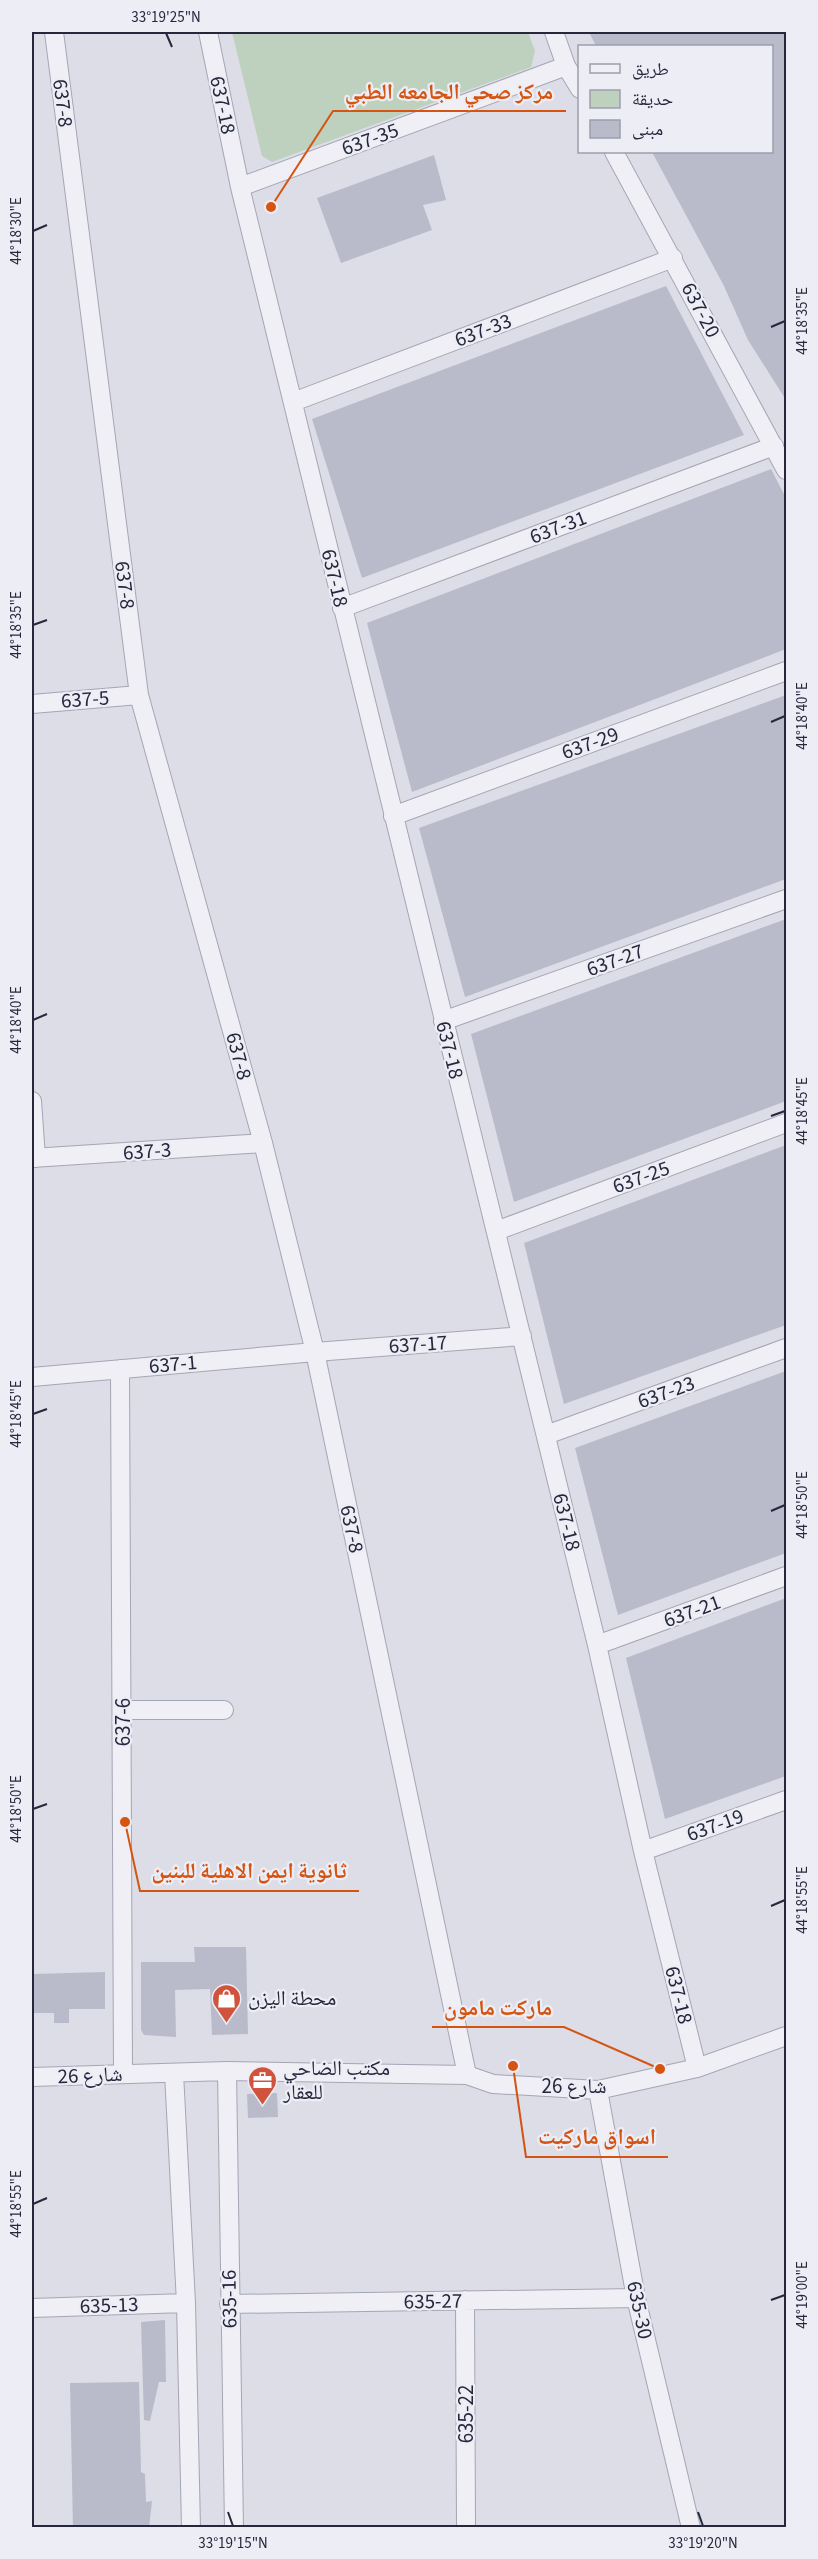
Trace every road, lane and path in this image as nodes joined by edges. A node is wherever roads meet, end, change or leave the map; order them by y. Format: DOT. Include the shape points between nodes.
graph roads {
  1 [pos="54,32"];
  2 [pos="208,32"];
  3 [pos="555,32"];
  4 [pos="566,66"];
  5 [pos="578,87"];
  6 [pos="615,153"];
  7 [pos="240,187"];
  8 [pos="673,258"];
  9 [pos="293,402"];
  10 [pos="774,446"];
  11 [pos="786,470"];
  12 [pos="342,608"];
  13 [pos="786,671"];
  14 [pos="139,695"];
  15 [pos="32,704"];
  16 [pos="393,816"];
  17 [pos="786,899"];
  18 [pos="443,1021"];
  19 [pos="32,1101"];
  20 [pos="786,1123"];
  21 [pos="263,1143"];
  22 [pos="34,1158"];
  23 [pos="496,1232"];
  24 [pos="522,1336"];
  25 [pos="786,1348"];
  26 [pos="315,1352"];
  27 [pos="120,1369"];
  28 [pos="32,1377"];
  29 [pos="546,1436"];
  30 [pos="786,1576"];
  31 [pos="597,1646"];
  32 [pos="123,1710"];
  33 [pos="224,1710"];
  34 [pos="786,1800"];
  35 [pos="643,1851"];
  36 [pos="786,2036"];
  37 [pos="697,2068"];
  38 [pos="227,2071"];
  39 [pos="174,2073"];
  40 [pos="123,2074"];
  41 [pos="467,2075"];
  42 [pos="32,2077"];
  43 [pos="598,2090"];
  44 [pos="636,2298"];
  45 [pos="465,2300"];
  46 [pos="186,2303"];
  47 [pos="229,2304"];
  48 [pos="32,2308"];
  49 [pos="191,2528"];
  50 [pos="234,2528"];
  51 [pos="466,2528"];
  52 [pos="691,2528"];
  1 -- 14 [label="street, 637-8"];
  2 -- 7 [label="street, 637-18"];
  3 -- 4 [label="street"];
  4 -- 5 [label="street"];
  4 -- 7 [label="street, 637-35"];
  6 -- 8 [label="street, 637-20"];
  7 -- 9 [label="street, 637-18"];
  8 -- 9 [label="street, 637-33"];
  8 -- 10 [label="street, 637-20"];
  9 -- 12 [label="street, 637-18"];
  10 -- 11 [label="street, 637-20"];
  10 -- 12 [label="street, 637-31"];
  12 -- 16 [label="street, 637-18"];
  13 -- 16 [label="street, 637-29"];
  14 -- 15 [label="street, 637-5"];
  14 -- 21 [label="street, 637-8"];
  16 -- 18 [label="street, 637-18"];
  17 -- 18 [label="street, 637-27"];
  18 -- 23 [label="street, 637-18"];
  19 -- 22 [label="street"];
  20 -- 23 [label="street, 637-25"];
  21 -- 22 [label="street, 637-3"];
  21 -- 26 [label="street, 637-8"];
  23 -- 24 [label="street, 637-18"];
  24 -- 26 [label="street, 637-17"];
  24 -- 29 [label="street, 637-18"];
  25 -- 29 [label="street, 637-23"];
  26 -- 27 [label="street, 637-1"];
  26 -- 41 [label="street, 637-8"];
  27 -- 28 [label="street, 637-1"];
  27 -- 32 [label="street, 637-6"];
  29 -- 31 [label="street, 637-18"];
  30 -- 31 [label="street, 637-21"];
  31 -- 35 [label="street, 637-18"];
  32 -- 33 [label="street"];
  32 -- 40 [label="street, 637-6"];
  34 -- 35 [label="street, 637-19"];
  35 -- 37 [label="street, 637-18"];
  36 -- 37 [label="street, شارع 26"];
  37 -- 43 [label="street, شارع 26"];
  38 -- 39 [label="street, شارع 26"];
  38 -- 41 [label="street, شارع 26"];
  38 -- 47 [label="street, 635-16"];
  39 -- 40 [label="street, شارع 26"];
  39 -- 46 [label="street, 635-16"];
  40 -- 42 [label="street, شارع 26"];
  41 -- 43 [label="street, شارع 26" via="493,2084"];
  43 -- 44 [label="street, 635-30"];
  44 -- 45 [label="street, 635-27"];
  44 -- 52 [label="street, 635-30"];
  45 -- 47 [label="street, 635-27"];
  45 -- 51 [label="street, 635-22"];
  46 -- 48 [label="street, 635-13"];
  46 -- 49 [label="street, 635-16"];
  47 -- 50 [label="street, 635-16"];
}
